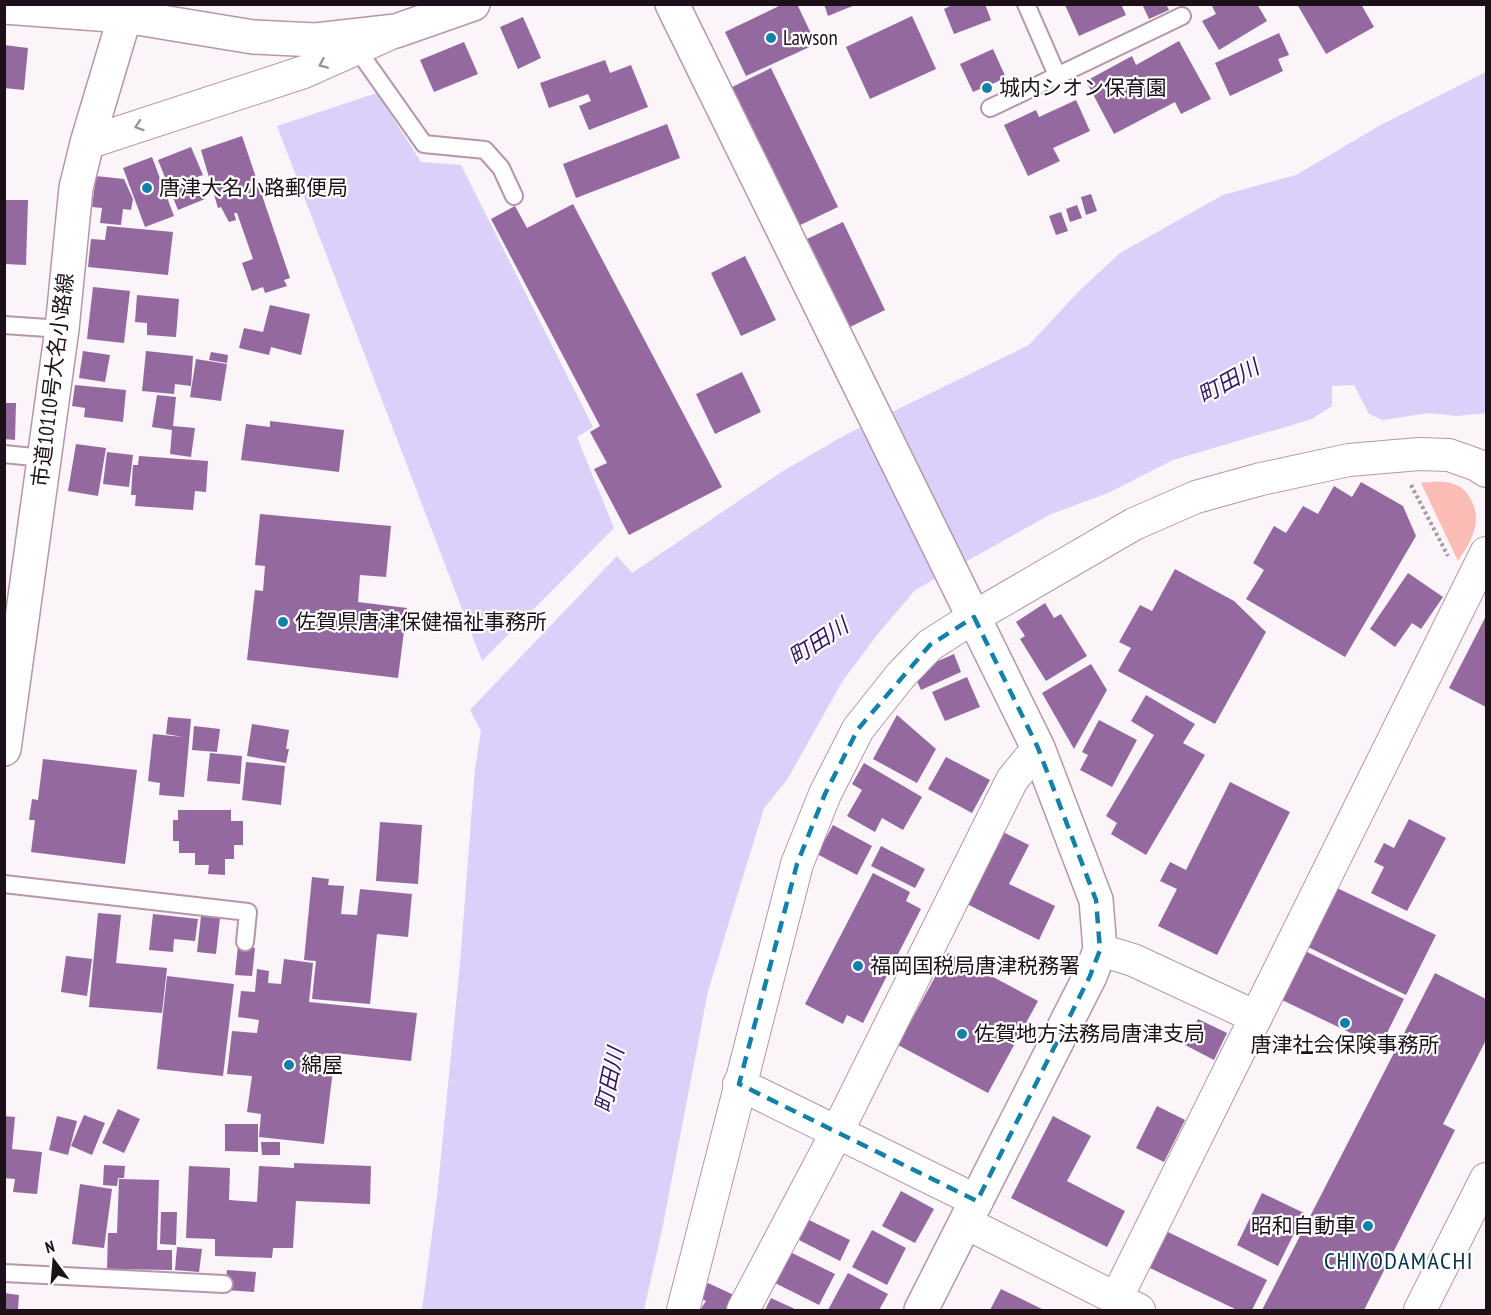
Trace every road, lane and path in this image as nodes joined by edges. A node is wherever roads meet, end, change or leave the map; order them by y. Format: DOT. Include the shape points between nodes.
graph roads {
  1 [pos="473,4"];
  2 [pos="672,4"];
  3 [pos="1026,4"];
  4 [pos="4,8"];
  5 [pos="127,10"];
  6 [pos="1182,16"];
  7 [pos="396,31"];
  8 [pos="357,49"];
  9 [pos="1057,75"];
  10 [pos="990,108"];
  11 [pos="87,143"];
  12 [pos="514,196"];
  13 [pos="4,326"];
  14 [pos="62,329"];
  15 [pos="4,454"];
  16 [pos="1395,456"];
  17 [pos="44,458"];
  18 [pos="1486,471"];
  19 [pos="1486,553"];
  20 [pos="1467,592"];
  21 [pos="968,606"];
  22 [pos="1038,748"];
  23 [pos="4,749"];
  24 [pos="4,884"];
  25 [pos="245,942"];
  26 [pos="1100,950"];
  27 [pos="1257,1017"];
  28 [pos="739,1084"];
  29 [pos="837,1132"];
  30 [pos="1486,1179"];
  31 [pos="971,1212"];
  32 [pos="4,1273"];
  33 [pos="224,1284"];
  34 [pos="1128,1305"];
  35 [pos="683,1311"];
  36 [pos="743,1311"];
  37 [pos="921,1311"];
  38 [pos="1420,1311"];
  1 -- 7 [label="street"];
  2 -- 21 [label="street"];
  3 -- 9 [label="lane"];
  4 -- 5 [label="street"];
  5 -- 7 [label="street" via="252,37 316,40"];
  5 -- 11 [label="street, 市道10110号大名小路線"];
  6 -- 9 [label="lane"];
  7 -- 8 [label="street"];
  8 -- 11 [label="street, one-way" via="304,72"];
  8 -- 12 [label="lane" via="424,144 485,150 501,168"];
  9 -- 10 [label="lane"];
  11 -- 14 [label="street, 市道10110号大名小路線" via="76,188"];
  13 -- 14 [label="lane"];
  14 -- 17 [label="street, 市道10110号大名小路線"];
  15 -- 17 [label="lane"];
  16 -- 18 [label="street" via="1449,455"];
  16 -- 20 [label="path"];
  16 -- 21 [label="street" via="1349,460 1196,497"];
  17 -- 23 [label="street, 市道10110号大名小路線"];
  19 -- 20 [label="street"];
  20 -- 27 [label="street"];
  21 -- 22 [label="street"];
  21 -- 28 [label="street" via="901,675 858,729 825,794 797,864"];
  22 -- 26 [label="street" via="1095,900"];
  22 -- 29 [label="street" via="1012,780"];
  24 -- 25 [label="lane" via="248,912"];
  26 -- 27 [label="street" via="1133,960"];
  26 -- 31 [label="street"];
  27 -- 34 [label="street"];
  28 -- 29 [label="street"];
  28 -- 35 [label="street"];
  29 -- 31 [label="street"];
  29 -- 36 [label="street"];
  30 -- 38 [label="street"];
  31 -- 34 [label="street"];
  31 -- 37 [label="street"];
  32 -- 33 [label="lane"];
}
